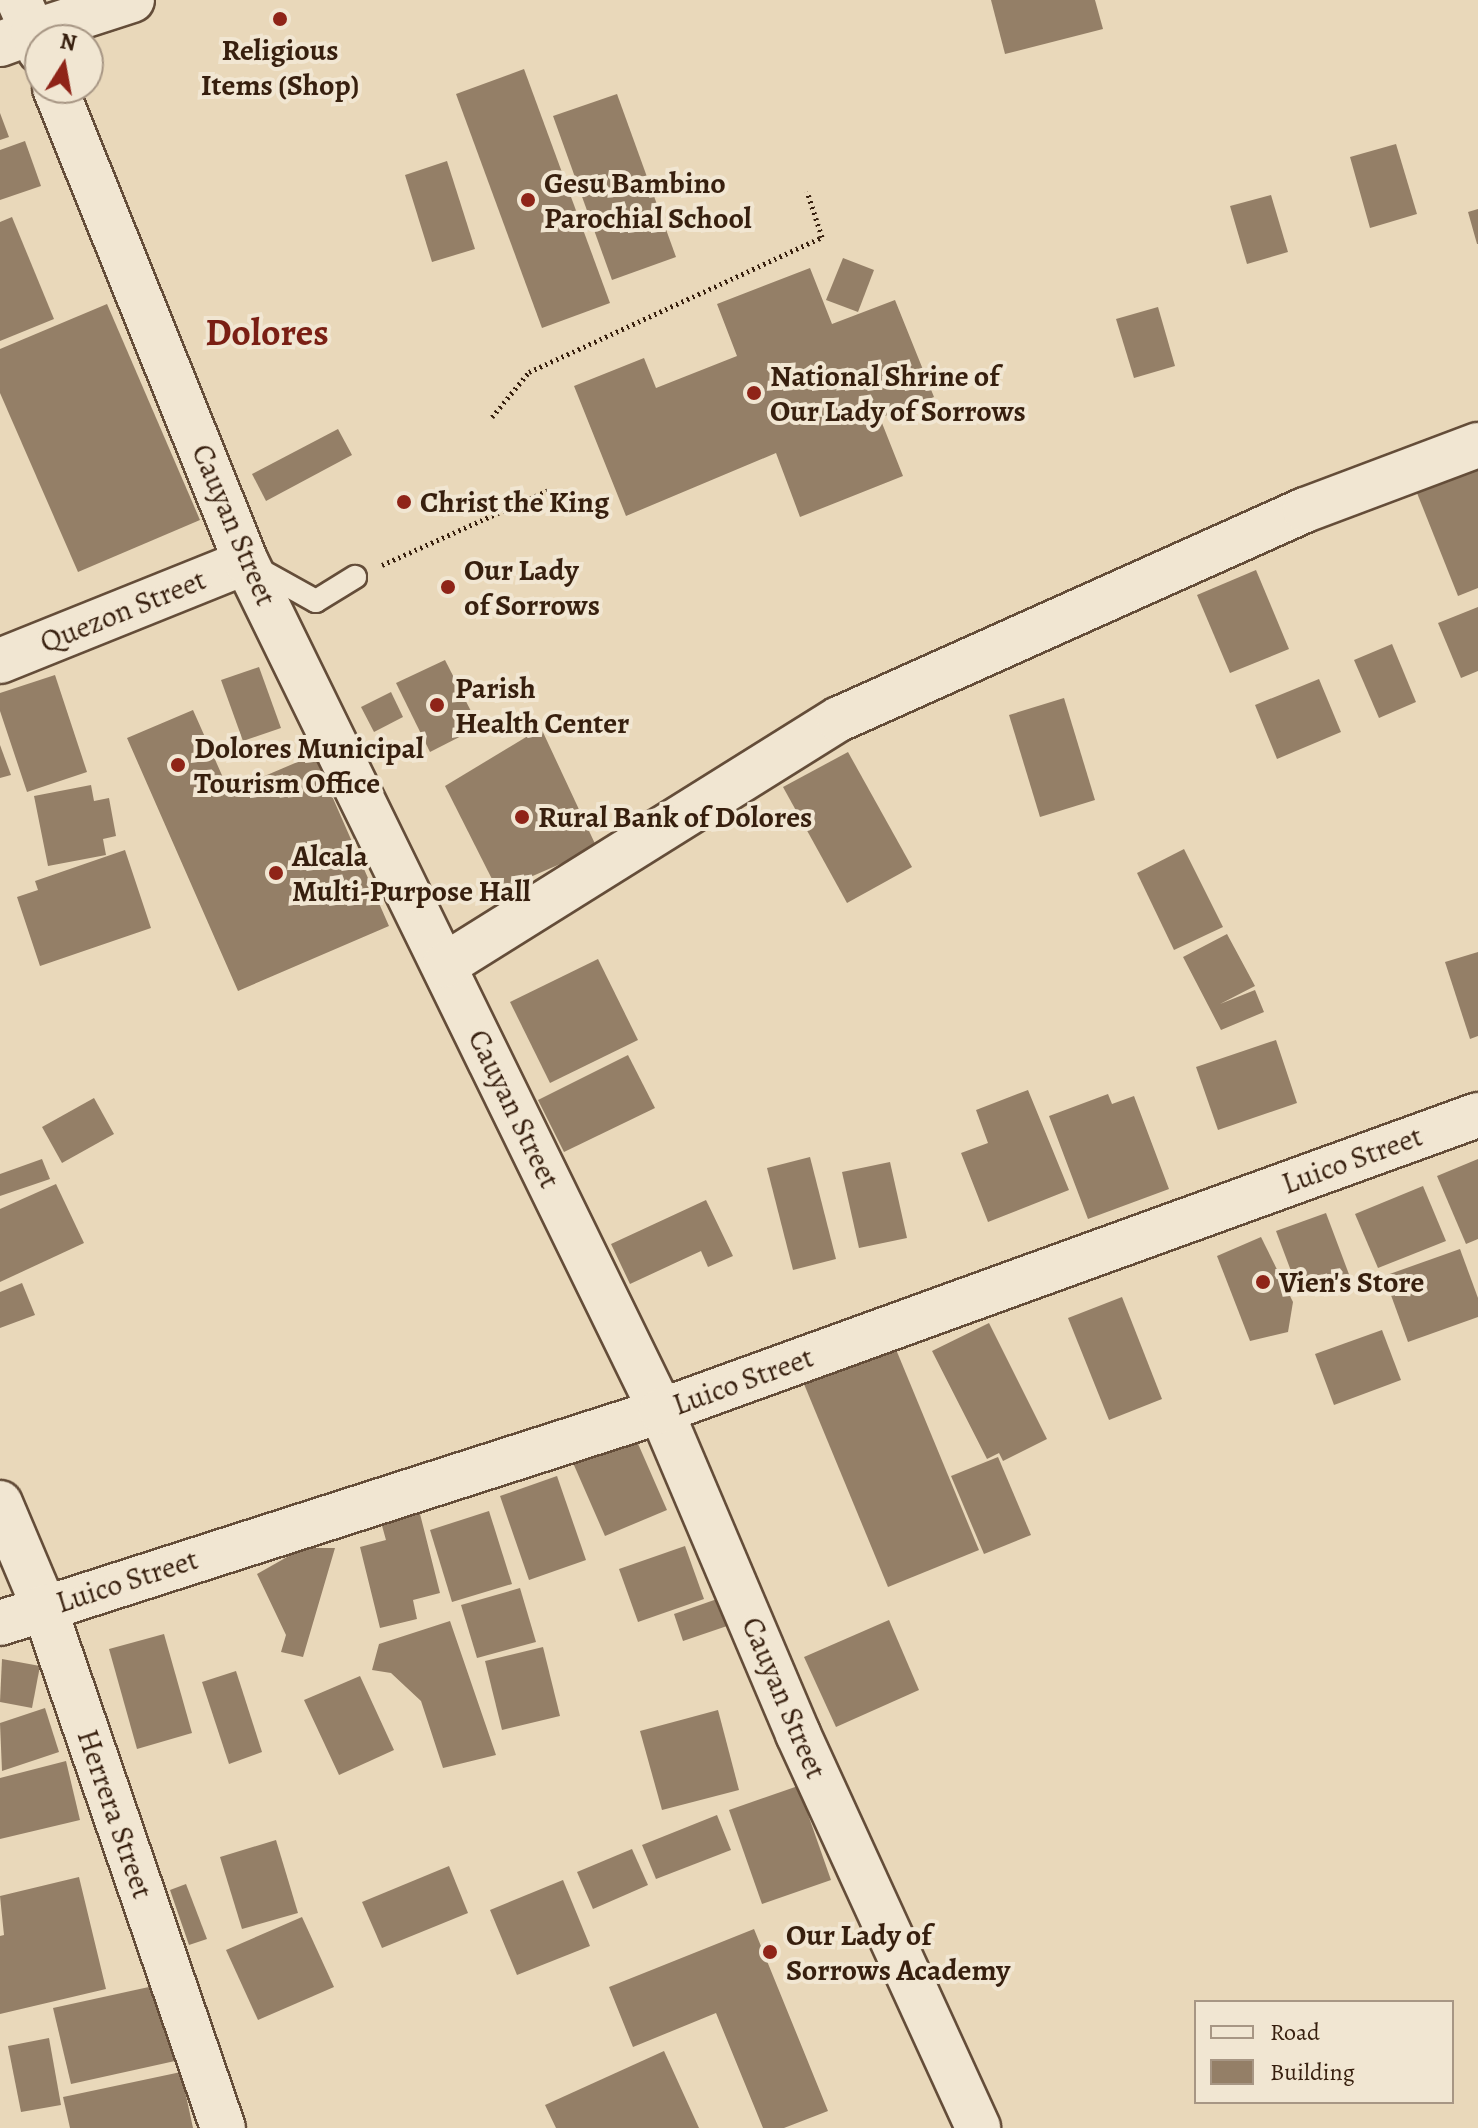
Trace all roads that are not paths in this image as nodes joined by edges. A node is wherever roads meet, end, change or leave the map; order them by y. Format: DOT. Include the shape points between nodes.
graph roads {
  1 [pos="132,0"];
  2 [pos="23,32"];
  3 [pos="61,104"];
  4 [pos="1478,445"];
  5 [pos="246,562"];
  6 [pos="355,577"];
  7 [pos="0,661"];
  8 [pos="445,965"];
  9 [pos="1478,1115"];
  10 [pos="661,1411"];
  11 [pos="0,1503"];
  12 [pos="44,1607"];
  13 [pos="0,1623"];
  14 [pos="223,2128"];
  15 [pos="978,2128"];
  1 -- 2 [label="street"];
  3 -- 5 [label="street, Cauyan Street"];
  4 -- 8 [label="street" via="1305,510 839,719"];
  5 -- 6 [label="lane" via="316,601"];
  5 -- 7 [label="street, Quezon Street"];
  5 -- 8 [label="street, Cauyan Street"];
  8 -- 10 [label="street, Cauyan Street"];
  9 -- 10 [label="street, Luico Street"];
  10 -- 12 [label="street, Luico Street"];
  10 -- 15 [label="street, Cauyan Street" via="798,1734"];
  11 -- 12 [label="street, Herrera Street"];
  12 -- 13 [label="street, Luico Street"];
  12 -- 14 [label="street, Herrera Street"];
}
